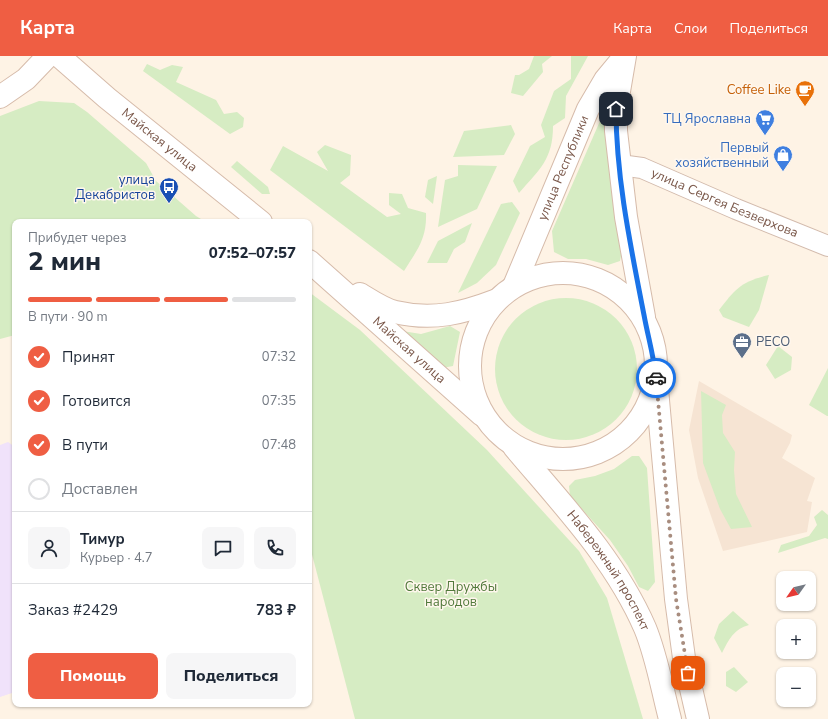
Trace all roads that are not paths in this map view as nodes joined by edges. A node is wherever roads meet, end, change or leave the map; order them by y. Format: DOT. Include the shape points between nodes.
graph roads {
  1 [pos="48,56"];
  2 [pos="59,56"];
  3 [pos="625,56"];
  4 [pos="0,97"];
  5 [pos="620,165"];
  6 [pos="257,219"];
  7 [pos="828,246"];
  8 [pos="312,263"];
  9 [pos="330,278"];
  10 [pos="514,286"];
  11 [pos="497,300"];
  12 [pos="644,318"];
  13 [pos="654,360"];
  14 [pos="489,422"];
  15 [pos="510,442"];
  16 [pos="670,719"];
  17 [pos="698,719"];
  1 -- 4 [label="main road" via="26,79"];
  2 -- 6 [label="main road, Майская улица"];
  3 -- 5 [label="main road, улица Республики" via="616,109"];
  3 -- 10 [label="main road, улица Республики" via="605,80 588,109"];
  5 -- 7 [label="street, улица Сергея Безверхова" via="642,168"];
  5 -- 12 [label="main road, улица Республики" via="626,217"];
  8 -- 9 [label="main road, Майская улица"];
  9 -- 11 [label="main road, Майская улица" via="394,312 422,316 468,311"];
  9 -- 14 [label="main road, Майская улица"];
  10 -- 11 [label="main road"];
  10 -- 12 [label="main road" via="541,274 569,272 598,277 623,292"];
  11 -- 14 [label="main road" via="482,321 472,346 471,372 476,398"];
  12 -- 13 [label="main road, улица Республики"];
  13 -- 15 [label="main road" via="653,393 645,413 629,434 608,449 584,457 558,459 532,454"];
  13 -- 17 [label="main road" via="676,599 684,658"];
  14 -- 15 [label="main road, Майская улица"];
  15 -- 16 [label="main road, Набережный проспект" via="600,550 618,576 646,630"];
}
